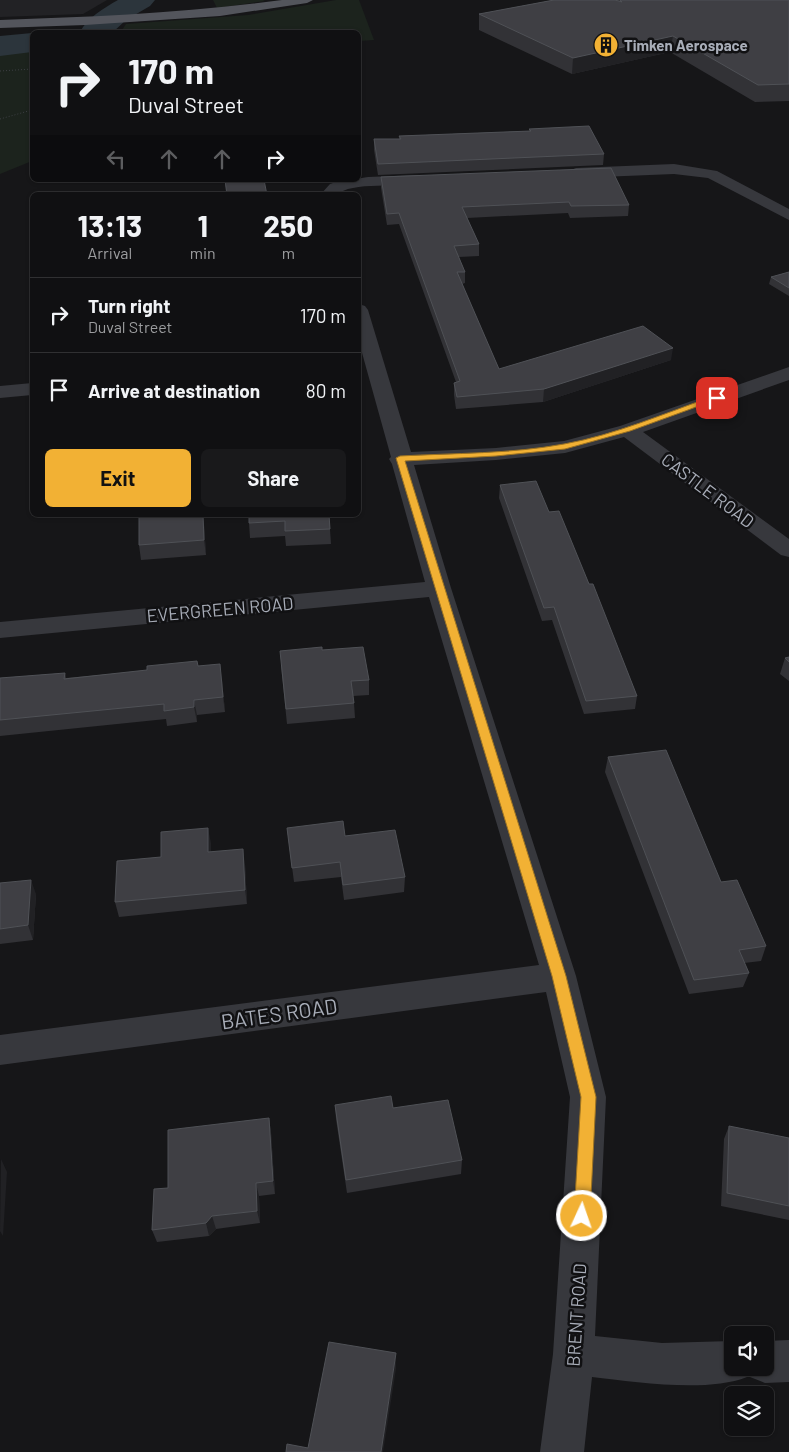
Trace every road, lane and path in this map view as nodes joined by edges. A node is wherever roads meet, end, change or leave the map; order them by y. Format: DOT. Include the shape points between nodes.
graph roads {
  1 [pos="307,0"];
  2 [pos="0,24"];
  3 [pos="30,69"];
  4 [pos="0,71"];
  5 [pos="30,111"];
  6 [pos="0,120"];
  7 [pos="565,174"];
  8 [pos="437,179"];
  9 [pos="332,191"];
  10 [pos="789,214"];
  11 [pos="361,323"];
  12 [pos="367,362"];
  13 [pos="789,373"];
  14 [pos="30,389"];
  15 [pos="0,392"];
  16 [pos="627,430"];
  17 [pos="400,458"];
  18 [pos="789,550"];
  19 [pos="439,588"];
  20 [pos="0,630"];
  21 [pos="559,976"];
  22 [pos="0,1050"];
  23 [pos="574,1354"];
  24 [pos="789,1361"];
  25 [pos="724,1362"];
  26 [pos="774,1362"];
  27 [pos="562,1452"];
  1 -- 2 [label="main road" via="262,8"];
  3 -- 4 [label="path"];
  5 -- 6 [label="path"];
  7 -- 10 [label="street" via="674,169 712,174"];
  8 -- 9 [label="street" via="368,182"];
  11 -- 12 [label="street, BRENT ROAD"];
  12 -- 17 [label="street, BRENT ROAD"];
  13 -- 16 [label="street"];
  14 -- 15 [label="street"];
  16 -- 17 [label="street" via="565,447"];
  16 -- 18 [label="street, CASTLE ROAD"];
  17 -- 19 [label="street, BRENT ROAD"];
  19 -- 20 [label="street, EVERGREEN ROAD"];
  19 -- 21 [label="street, BRENT ROAD"];
  21 -- 22 [label="street, BATES ROAD"];
  21 -- 23 [label="street, BRENT ROAD" via="588,1097"];
  23 -- 25 [label="street" via="662,1364"];
  23 -- 27 [label="street, BRENT ROAD"];
  24 -- 26 [label="street"];
}
